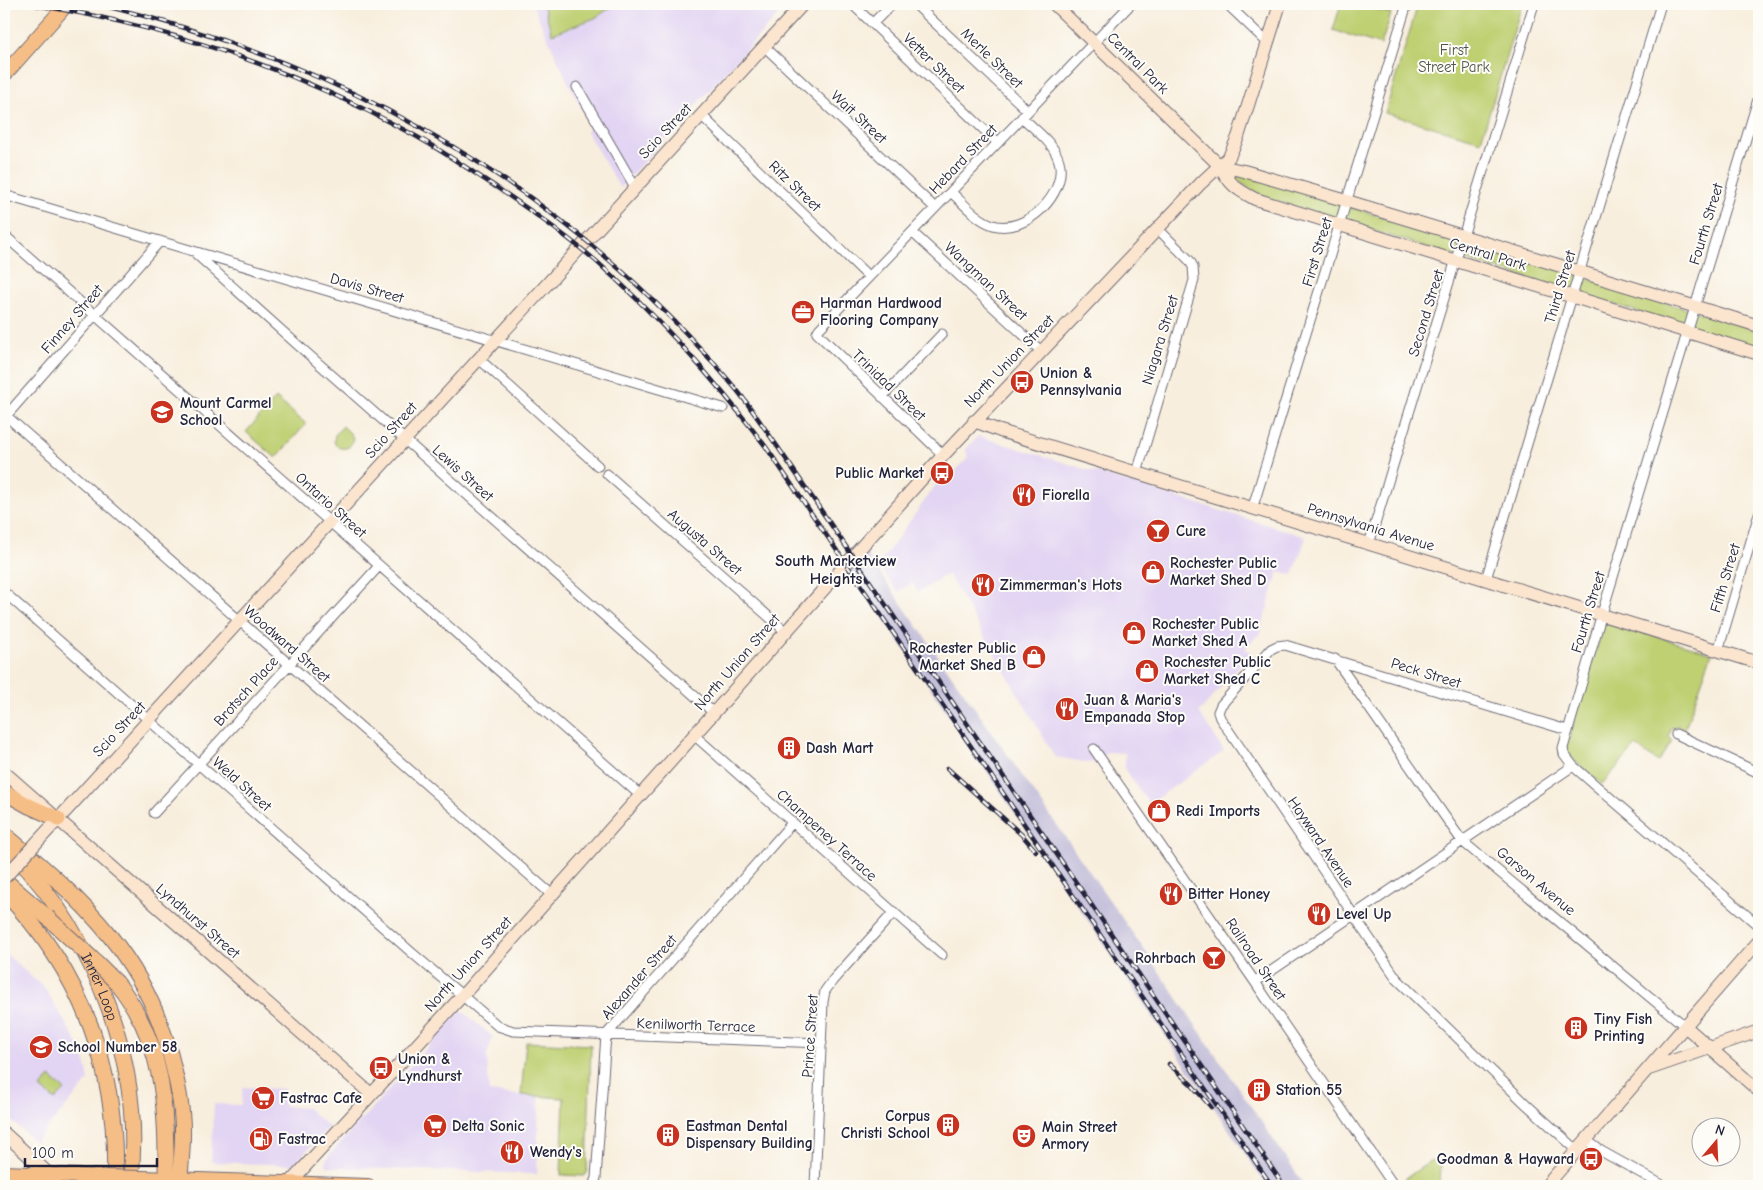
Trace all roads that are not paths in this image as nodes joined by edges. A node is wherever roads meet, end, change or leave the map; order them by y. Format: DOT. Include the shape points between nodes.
graph roads {
  1 [pos="67,4"];
  2 [pos="803,4"];
  3 [pos="852,4"];
  4 [pos="892,4"];
  5 [pos="915,4"];
  6 [pos="1054,4"];
  7 [pos="1131,4"];
  8 [pos="1227,4"];
  9 [pos="1280,4"];
  10 [pos="1407,4"];
  11 [pos="1534,4"];
  12 [pos="1661,4"];
  13 [pos="873,23"];
  14 [pos="1094,42"];
  15 [pos="1268,43"];
  16 [pos="765,47"];
  17 [pos="4,75"];
  18 [pos="577,87"];
  19 [pos="1759,96"];
  20 [pos="1025,114"];
  21 [pos="700,116"];
  22 [pos="998,143"];
  23 [pos="1220,166"];
  24 [pos="635,187"];
  25 [pos="951,192"];
  26 [pos="4,195"];
  27 [pos="1347,201"];
  28 [pos="935,208"];
  29 [pos="1340,225"];
  30 [pos="1158,229"];
  31 [pos="912,232"];
  32 [pos="4,235"];
  33 [pos="1463,237"];
  34 [pos="160,241"];
  35 [pos="194,252"];
  36 [pos="1456,261"];
  37 [pos="1579,272"];
  38 [pos="869,277"];
  39 [pos="1572,296"];
  40 [pos="1695,306"];
  41 [pos="94,314"];
  42 [pos="1759,326"];
  43 [pos="1687,332"];
  44 [pos="817,333"];
  45 [pos="942,334"];
  46 [pos="495,340"];
  47 [pos="1041,351"];
  48 [pos="1759,354"];
  49 [pos="478,358"];
  50 [pos="882,397"];
  51 [pos="724,408"];
  52 [pos="5,415"];
  53 [pos="974,421"];
  54 [pos="405,439"];
  55 [pos="942,457"];
  56 [pos="598,466"];
  57 [pos="1137,473"];
  58 [pos="607,474"];
  59 [pos="1252,508"];
  60 [pos="1759,514"];
  61 [pos="329,522"];
  62 [pos="1369,544"];
  63 [pos="379,566"];
  64 [pos="1486,579"];
  65 [pos="4,592"];
  66 [pos="1601,614"];
  67 [pos="240,620"];
  68 [pos="785,631"];
  69 [pos="1277,646"];
  70 [pos="1718,651"];
  71 [pos="1335,659"];
  72 [pos="1759,663"];
  73 [pos="289,664"];
  74 [pos="714,713"];
  75 [pos="149,720"];
  76 [pos="1567,730"];
  77 [pos="1676,734"];
  78 [pos="694,735"];
  79 [pos="1094,749"];
  80 [pos="198,764"];
  81 [pos="1573,766"];
  82 [pos="4,772"];
  83 [pos="1759,773"];
  84 [pos="4,792"];
  85 [pos="640,795"];
  86 [pos="154,813"];
  87 [pos="54,823"];
  88 [pos="792,823"];
  89 [pos="4,834"];
  90 [pos="1462,841"];
  91 [pos="4,844"];
  92 [pos="4,879"];
  93 [pos="4,892"];
  94 [pos="551,894"];
  95 [pos="894,912"];
  96 [pos="1354,915"];
  97 [pos="1759,926"];
  98 [pos="1759,941"];
  99 [pos="942,955"];
  100 [pos="1255,982"];
  101 [pos="462,996"];
  102 [pos="1686,1027"];
  103 [pos="1759,1032"];
  104 [pos="606,1035"];
  105 [pos="822,1043"];
  106 [pos="1710,1048"];
  107 [pos="1649,1068"];
  108 [pos="1759,1090"];
  109 [pos="371,1094"];
  110 [pos="4,1133"];
  111 [pos="1586,1140"];
  112 [pos="1577,1150"];
  113 [pos="4,1173"];
  114 [pos="50,1181"];
  115 [pos="109,1181"];
  116 [pos="136,1182"];
  117 [pos="173,1183"];
  118 [pos="288,1185"];
  119 [pos="368,1186"];
  120 [pos="593,1186"];
  121 [pos="815,1186"];
  122 [pos="1394,1186"];
  123 [pos="1546,1186"];
  124 [pos="1664,1186"];
  1 -- 17 [label="main road"];
  2 -- 16 [label="street, Scio Street"];
  3 -- 13 [label="street, Vetter Street"];
  4 -- 13 [label="street"];
  5 -- 20 [label="street, Merle Street"];
  6 -- 14 [label="street, Central Park"];
  7 -- 14 [label="street, Hebard Street"];
  8 -- 15 [label="street"];
  9 -- 15 [label="street"];
  10 -- 27 [label="street, First Street"];
  11 -- 33 [label="street, Second Street"];
  12 -- 37 [label="street, Third Street"];
  13 -- 22 [label="street, Vetter Street"];
  14 -- 20 [label="street, Hebard Street"];
  14 -- 23 [label="street, Central Park"];
  15 -- 23 [label="street" via="1236,142"];
  16 -- 21 [label="street, Scio Street"];
  16 -- 28 [label="street, Wait Street"];
  18 -- 24 [label="street"];
  19 -- 40 [label="street, Fourth Street"];
  20 -- 22 [label="street, Hebard Street"];
  20 -- 25 [label="street, Merle Street" via="1057,155 1060,175 1058,187 1051,197 1026,221 1006,227 986,222"];
  21 -- 24 [label="street, Scio Street"];
  21 -- 38 [label="street, Ritz Street"];
  22 -- 25 [label="street, Hebard Street"];
  23 -- 27 [label="street, Central Park"];
  23 -- 29 [label="street, Central Park" via="1239,190"];
  23 -- 30 [label="street, North Union Street"];
  24 -- 46 [label="street, Scio Street"];
  25 -- 28 [label="street, Hebard Street"];
  26 -- 34 [label="street, Davis Street"];
  27 -- 29 [label="street, First Street"];
  27 -- 33 [label="street, Central Park"];
  28 -- 31 [label="street, Hebard Street"];
  29 -- 36 [label="street, Central Park"];
  29 -- 59 [label="street, First Street"];
  30 -- 47 [label="street, North Union Street"];
  30 -- 57 [label="street, Niagara Street" via="1190,261 1194,280"];
  31 -- 38 [label="street, Hebard Street"];
  31 -- 47 [label="street, Wangman Street"];
  32 -- 41 [label="street, Ontario Street"];
  33 -- 36 [label="street, Second Street"];
  33 -- 37 [label="street, Central Park"];
  34 -- 35 [label="street, Davis Street"];
  34 -- 41 [label="street, Finney Street"];
  35 -- 46 [label="street, Davis Street"];
  35 -- 54 [label="street, Lewis Street"];
  36 -- 39 [label="street, Central Park"];
  36 -- 62 [label="street, Second Street"];
  37 -- 39 [label="street, Third Street"];
  37 -- 40 [label="street, Central Park"];
  38 -- 44 [label="street, Hebard Street"];
  39 -- 43 [label="street, Central Park"];
  39 -- 64 [label="street, Third Street"];
  40 -- 42 [label="street, Central Park"];
  40 -- 43 [label="street, Fourth Street"];
  41 -- 52 [label="street, Finney Street"];
  41 -- 61 [label="street, Ontario Street"];
  43 -- 48 [label="street, Central Park"];
  43 -- 66 [label="street, Fourth Street"];
  44 -- 50 [label="street, Trinidad Street"];
  45 -- 50 [label="street"];
  46 -- 49 [label="street, Scio Street"];
  46 -- 51 [label="street, Davis Street"];
  47 -- 53 [label="street, North Union Street"];
  49 -- 54 [label="street, Scio Street"];
  49 -- 56 [label="street"];
  50 -- 55 [label="street, Trinidad Street"];
  52 -- 67 [label="street, Woodward Street"];
  53 -- 55 [label="street, North Union Street"];
  53 -- 57 [label="street, Pennsylvania Avenue"];
  54 -- 61 [label="street, Scio Street"];
  54 -- 74 [label="street, Lewis Street"];
  55 -- 68 [label="street, North Union Street"];
  57 -- 59 [label="street, Pennsylvania Avenue"];
  58 -- 68 [label="street, Augusta Street"];
  59 -- 62 [label="street, Pennsylvania Avenue"];
  60 -- 70 [label="street, Fifth Street"];
  61 -- 63 [label="street, Ontario Street"];
  61 -- 67 [label="street, Scio Street"];
  62 -- 64 [label="street, Pennsylvania Avenue"];
  63 -- 73 [label="street, Brotsch Place"];
  63 -- 85 [label="street, Ontario Street"];
  64 -- 66 [label="street, Pennsylvania Avenue"];
  65 -- 75 [label="street, Weld Street"];
  66 -- 70 [label="street, Pennsylvania Avenue"];
  66 -- 76 [label="street, Fourth Street"];
  67 -- 73 [label="street, Woodward Street"];
  67 -- 75 [label="street, Scio Street"];
  68 -- 74 [label="street, North Union Street"];
  69 -- 71 [label="street, Peck Street" via="1290,646"];
  69 -- 96 [label="street, Hayward Avenue" via="1221,705 1218,715"];
  70 -- 72 [label="street, Pennsylvania Avenue"];
  71 -- 76 [label="street, Peck Street"];
  71 -- 90 [label="street, Garson Avenue"];
  73 -- 80 [label="street, Brotsch Place"];
  73 -- 94 [label="street, Woodward Street"];
  74 -- 78 [label="street, North Union Street"];
  75 -- 80 [label="street, Weld Street"];
  75 -- 87 [label="street, Scio Street"];
  76 -- 81 [label="street, Fourth Street" via="1564,754"];
  77 -- 83 [label="street"];
  78 -- 85 [label="street, North Union Street"];
  78 -- 88 [label="street, Champeney Terrace"];
  79 -- 100 [label="street, Railroad Street"];
  80 -- 86 [label="street, Brotsch Place"];
  80 -- 101 [label="street, Weld Street"];
  81 -- 90 [label="street"];
  81 -- 97 [label="street"];
  82 -- 87 [label="street, Lyndhurst Street"];
  84 -- 87 [label="highway"];
  85 -- 94 [label="street, North Union Street"];
  87 -- 92 [label="street, Scio Street, bridge"];
  87 -- 109 [label="street, Lyndhurst Street"];
  88 -- 95 [label="street, Champeney Terrace"];
  88 -- 104 [label="street, Alexander Street"];
  89 -- 117 [label="highway" via="94,916 146,989 168,1045 179,1092 183,1128"];
  90 -- 96 [label="street"];
  90 -- 102 [label="street, Garson Avenue"];
  91 -- 116 [label="highway, Inner Loop" via="61,911 86,954 105,999 120,1046 129,1094"];
  92 -- 117 [label="highway, bridge" via="117,983 139,1015 159,1068"];
  93 -- 115 [label="highway, Inner Loop" via="57,956 92,1029 112,1107 115,1137"];
  94 -- 101 [label="street, North Union Street"];
  95 -- 99 [label="street, Champeney Terrace"];
  95 -- 105 [label="street, Prince Street" via="828,986 823,1002"];
  96 -- 100 [label="street"];
  96 -- 112 [label="street, Hayward Avenue" via="1401,984"];
  98 -- 102 [label="street"];
  100 -- 122 [label="street, Railroad Street"];
  101 -- 104 [label="street, Kenilworth Terrace" via="504,1029"];
  101 -- 109 [label="street, North Union Street"];
  102 -- 106 [label="street, Garson Avenue"];
  102 -- 107 [label="street"];
  103 -- 106 [label="street"];
  104 -- 105 [label="street, Kenilworth Terrace"];
  104 -- 120 [label="street, Alexander Street"];
  105 -- 121 [label="street, Prince Street"];
  106 -- 107 [label="street"];
  106 -- 108 [label="street, Garson Avenue"];
  107 -- 111 [label="street"];
  109 -- 118 [label="street, North Union Street"];
  110 -- 114 [label="street"];
  111 -- 112 [label="street"];
  111 -- 124 [label="street"];
  112 -- 123 [label="street"];
  113 -- 114 [label="main road"];
  114 -- 115 [label="main road"];
  115 -- 116 [label="main road, bridge"];
  116 -- 117 [label="main road"];
  117 -- 118 [label="main road"];
  118 -- 119 [label="main road"];
}
